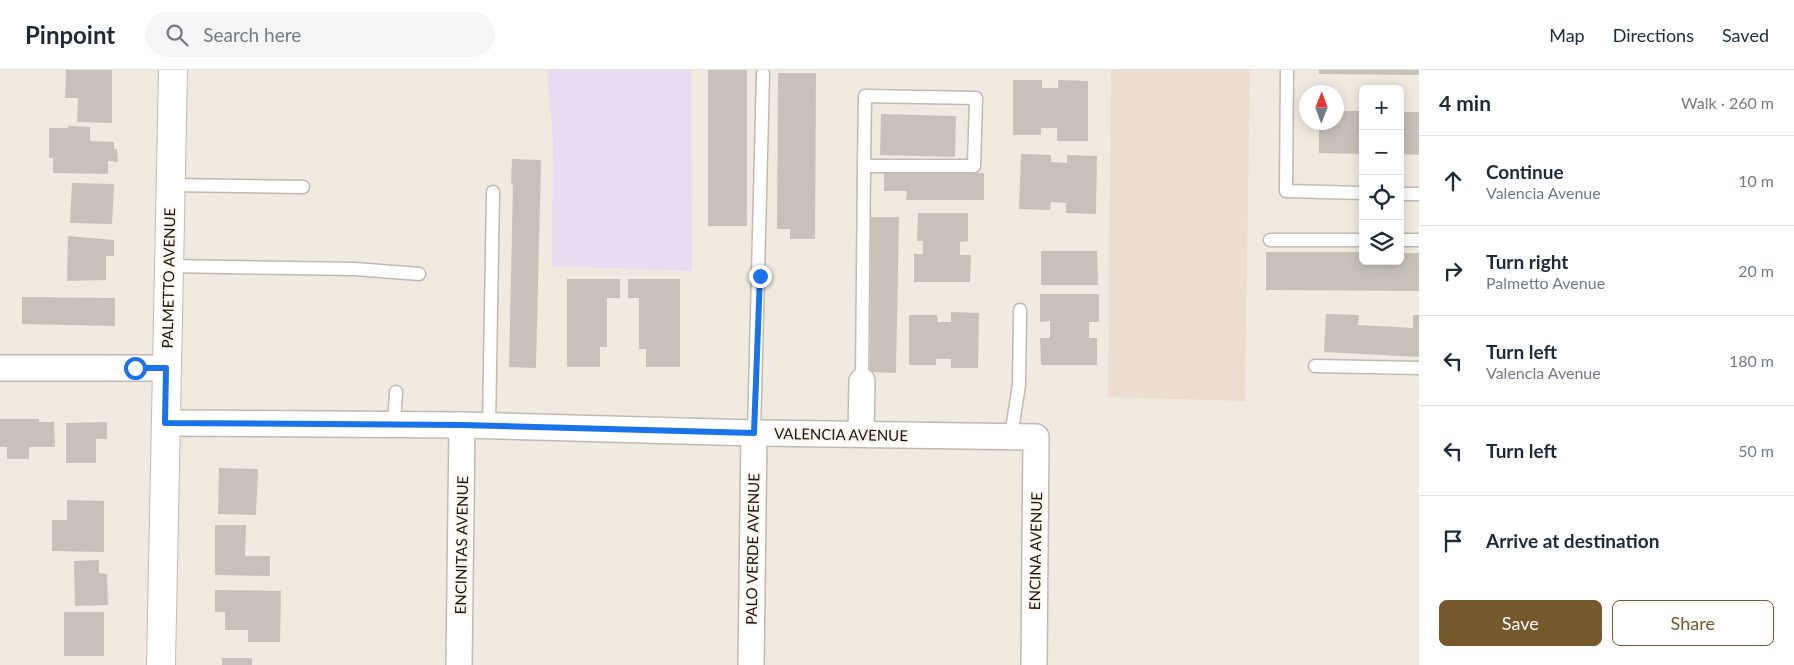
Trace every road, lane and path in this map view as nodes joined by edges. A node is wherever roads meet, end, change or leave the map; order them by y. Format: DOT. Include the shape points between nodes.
graph roads {
  1 [pos="173,70"];
  2 [pos="1287,70"];
  3 [pos="763,74"];
  4 [pos="864,166"];
  5 [pos="170,185"];
  6 [pos="303,188"];
  7 [pos="493,192"];
  8 [pos="1359,193"];
  9 [pos="1404,194"];
  10 [pos="1419,194"];
  11 [pos="1270,240"];
  12 [pos="1359,240"];
  13 [pos="1404,240"];
  14 [pos="1419,240"];
  15 [pos="168,266"];
  16 [pos="419,274"];
  17 [pos="1020,310"];
  18 [pos="1316,366"];
  19 [pos="0,368"];
  20 [pos="166,368"];
  21 [pos="1419,368"];
  22 [pos="862,381"];
  23 [pos="396,392"];
  24 [pos="165,423"];
  25 [pos="394,424"];
  26 [pos="462,425"];
  27 [pos="489,426"];
  28 [pos="754,433"];
  29 [pos="861,434"];
  30 [pos="1011,436"];
  31 [pos="1036,436"];
  32 [pos="161,665"];
  33 [pos="459,665"];
  34 [pos="751,665"];
  35 [pos="1034,665"];
  1 -- 5 [label="street, PALMETTO AVENUE"];
  2 -- 8 [label="lane" via="1286,190"];
  3 -- 28 [label="lane"];
  4 -- 4 [label="lane" via="974,166 976,98 865,96"];
  4 -- 22 [label="lane"];
  5 -- 6 [label="lane"];
  5 -- 15 [label="street, PALMETTO AVENUE"];
  7 -- 27 [label="lane"];
  9 -- 10 [label="lane"];
  11 -- 12 [label="lane"];
  13 -- 14 [label="lane"];
  15 -- 16 [label="lane" via="355,269"];
  15 -- 20 [label="street, PALMETTO AVENUE"];
  17 -- 30 [label="lane" via="1019,385"];
  18 -- 21 [label="lane"];
  19 -- 20 [label="street"];
  20 -- 24 [label="street, PALMETTO AVENUE"];
  22 -- 29 [label="street"];
  23 -- 25 [label="lane"];
  24 -- 25 [label="street, VALENCIA AVENUE"];
  24 -- 32 [label="street, PALMETTO AVENUE"];
  25 -- 26 [label="street, VALENCIA AVENUE"];
  26 -- 27 [label="street, VALENCIA AVENUE"];
  26 -- 33 [label="street, ENCINITAS AVENUE"];
  27 -- 28 [label="street, VALENCIA AVENUE"];
  28 -- 29 [label="street, VALENCIA AVENUE"];
  28 -- 34 [label="street, PALO VERDE AVENUE"];
  29 -- 30 [label="street, VALENCIA AVENUE"];
  30 -- 31 [label="street, VALENCIA AVENUE"];
  31 -- 35 [label="street, ENCINA AVENUE"];
}
